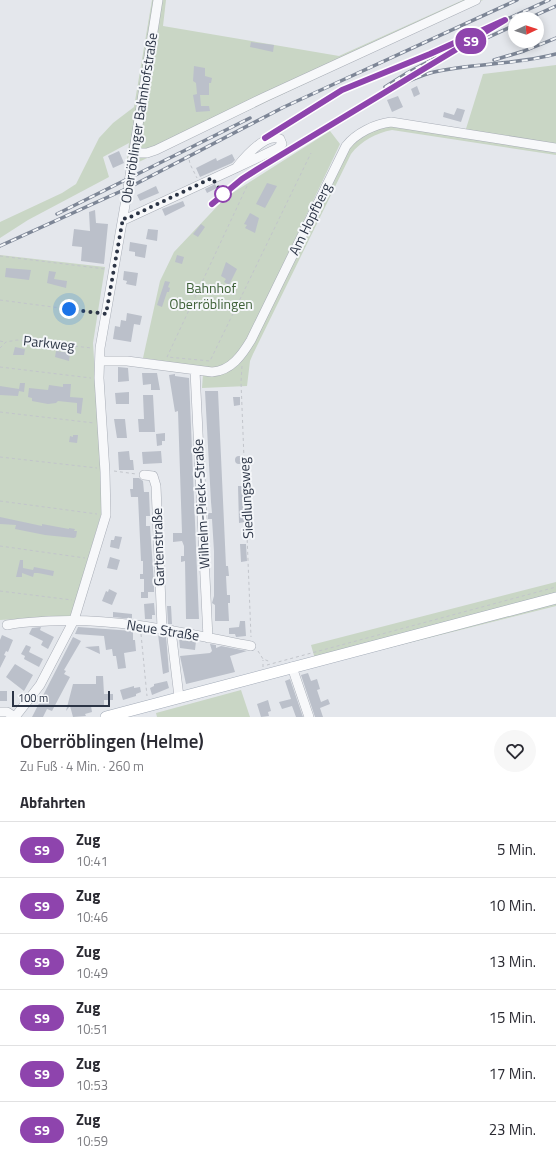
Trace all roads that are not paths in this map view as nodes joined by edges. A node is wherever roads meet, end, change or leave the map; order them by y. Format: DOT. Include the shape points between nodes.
graph roads {
  1 [pos="158,0"];
  2 [pos="476,0"];
  3 [pos="556,148"];
  4 [pos="134,153"];
  5 [pos="236,168"];
  6 [pos="123,218"];
  7 [pos="100,361"];
  8 [pos="194,371"];
  9 [pos="144,475"];
  10 [pos="556,598"];
  11 [pos="74,620"];
  12 [pos="7,625"];
  13 [pos="162,628"];
  14 [pos="171,630"];
  15 [pos="208,638"];
  16 [pos="251,646"];
  17 [pos="292,667"];
  18 [pos="179,697"];
  19 [pos="0,712"];
  20 [pos="15,717"];
  21 [pos="106,717"];
  22 [pos="309,717"];
  1 -- 4 [label="street, Oberröblinger Bahnhofstraße"];
  2 -- 4 [label="street" via="156,150"];
  3 -- 8 [label="street, Am Hopfberg" via="391,122 356,136 346,146 245,351 224,370"];
  4 -- 6 [label="street, Oberröblinger Bahnhofstraße"];
  5 -- 5 [label="street" via="278,148 282,144 280,139 273,138 261,144"];
  5 -- 6 [label="street" via="126,219"];
  6 -- 7 [label="street, Oberröblinger Bahnhofstraße" via="100,348"];
  7 -- 8 [label="street, Am Hopfberg" via="127,361"];
  7 -- 11 [label="street, Oberröblinger Bahnhofstraße" via="106,515"];
  8 -- 15 [label="street, Wilhelm-Pieck-Straße"];
  9 -- 13 [label="street, Gartenstraße" via="153,476 156,486"];
  10 -- 17 [label="main road"];
  11 -- 12 [label="street, Neue Straße"];
  11 -- 13 [label="street, Neue Straße"];
  11 -- 20 [label="street, Oberröblinger Bahnhofstraße" via="40,685"];
  13 -- 14 [label="street, Neue Straße"];
  14 -- 15 [label="street, Neue Straße"];
  14 -- 18 [label="street"];
  15 -- 16 [label="street, Neue Straße"];
  17 -- 18 [label="main road"];
  17 -- 22 [label="street"];
  18 -- 21 [label="main road"];
  19 -- 20 [label="street" via="10,713"];
}
